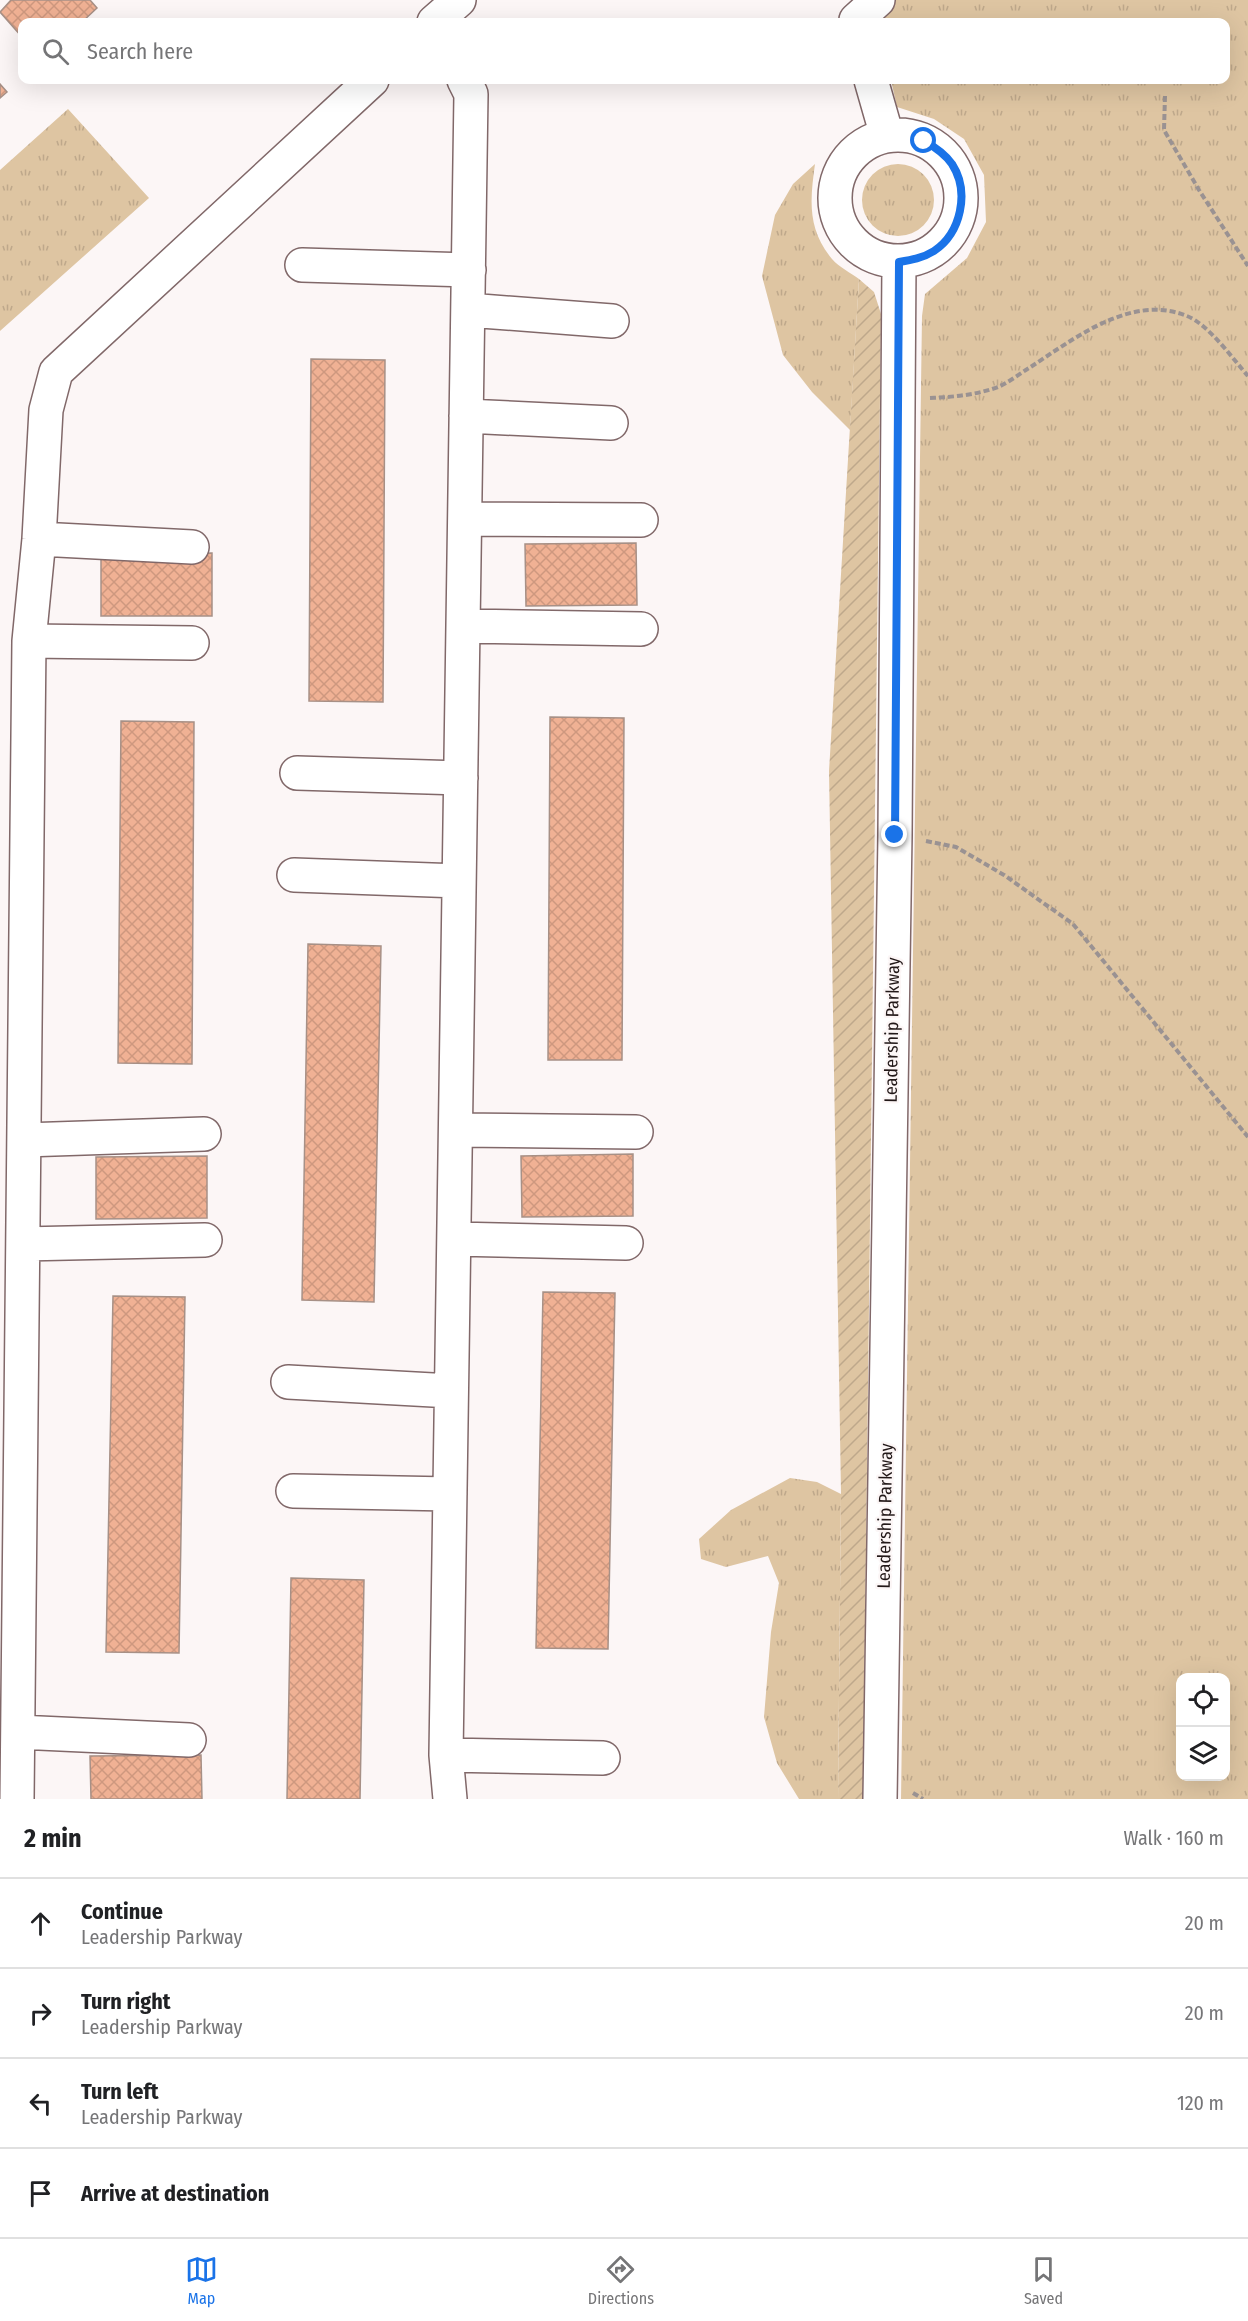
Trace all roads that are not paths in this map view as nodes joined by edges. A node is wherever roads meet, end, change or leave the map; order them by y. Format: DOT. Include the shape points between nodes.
graph roads {
  1 [pos="459,0"];
  2 [pos="439,18"];
  3 [pos="368,84"];
  4 [pos="466,84"];
  5 [pos="872,84"];
  6 [pos="887,136"];
  7 [pos="899,262"];
  8 [pos="302,265"];
  9 [pos="469,270"];
  10 [pos="468,310"];
  11 [pos="612,321"];
  12 [pos="466,416"];
  13 [pos="611,423"];
  14 [pos="465,519"];
  15 [pos="641,520"];
  16 [pos="39,540"];
  17 [pos="192,547"];
  18 [pos="463,626"];
  19 [pos="641,629"];
  20 [pos="29,641"];
  21 [pos="192,643"];
  22 [pos="297,772"];
  23 [pos="461,778"];
  24 [pos="294,874"];
  25 [pos="459,881"];
  26 [pos="13,897"];
  27 [pos="456,1130"];
  28 [pos="636,1132"];
  29 [pos="204,1134"];
  30 [pos="24,1140"];
  31 [pos="454,1239"];
  32 [pos="205,1240"];
  33 [pos="23,1244"];
  34 [pos="626,1244"];
  35 [pos="288,1382"];
  36 [pos="451,1391"];
  37 [pos="10,1406"];
  38 [pos="292,1491"];
  39 [pos="450,1494"];
  40 [pos="10,1504"];
  41 [pos="18,1732"];
  42 [pos="189,1740"];
  43 [pos="446,1755"];
  44 [pos="603,1758"];
  45 [pos="17,1799"];
  46 [pos="450,1799"];
  47 [pos="880,1799"];
  1 -- 2 [label="street"];
  3 -- 16 [label="street" via="56,372 46,410"];
  4 -- 9 [label="street" via="471,94"];
  5 -- 6 [label="street"];
  6 -- 7 [label="street" via="867,143 851,156 840,174 835,194 837,215 845,234 878,259"];
  6 -- 7 [label="street" via="915,138 940,151 953,165 962,202 949,237 942,244 918,258"];
  7 -- 47 [label="street, Leadership Parkway" via="895,835"];
  8 -- 9 [label="street"];
  9 -- 10 [label="street"];
  10 -- 11 [label="street"];
  10 -- 12 [label="street"];
  12 -- 13 [label="street"];
  12 -- 14 [label="street"];
  14 -- 15 [label="street"];
  14 -- 18 [label="street"];
  16 -- 17 [label="street"];
  16 -- 20 [label="street"];
  18 -- 19 [label="street"];
  18 -- 23 [label="street"];
  20 -- 21 [label="street"];
  20 -- 26 [label="street"];
  22 -- 23 [label="street"];
  23 -- 25 [label="street"];
  24 -- 25 [label="street"];
  25 -- 27 [label="street"];
  26 -- 30 [label="street"];
  27 -- 28 [label="street"];
  27 -- 31 [label="street"];
  29 -- 30 [label="street"];
  30 -- 33 [label="street"];
  31 -- 34 [label="street"];
  31 -- 36 [label="street"];
  32 -- 33 [label="street"];
  33 -- 37 [label="street"];
  35 -- 36 [label="street"];
  36 -- 39 [label="street"];
  37 -- 40 [label="street"];
  38 -- 39 [label="street"];
  39 -- 43 [label="street"];
  40 -- 41 [label="street"];
  41 -- 42 [label="street"];
  41 -- 45 [label="street"];
  43 -- 44 [label="street"];
  43 -- 46 [label="street"];
}
